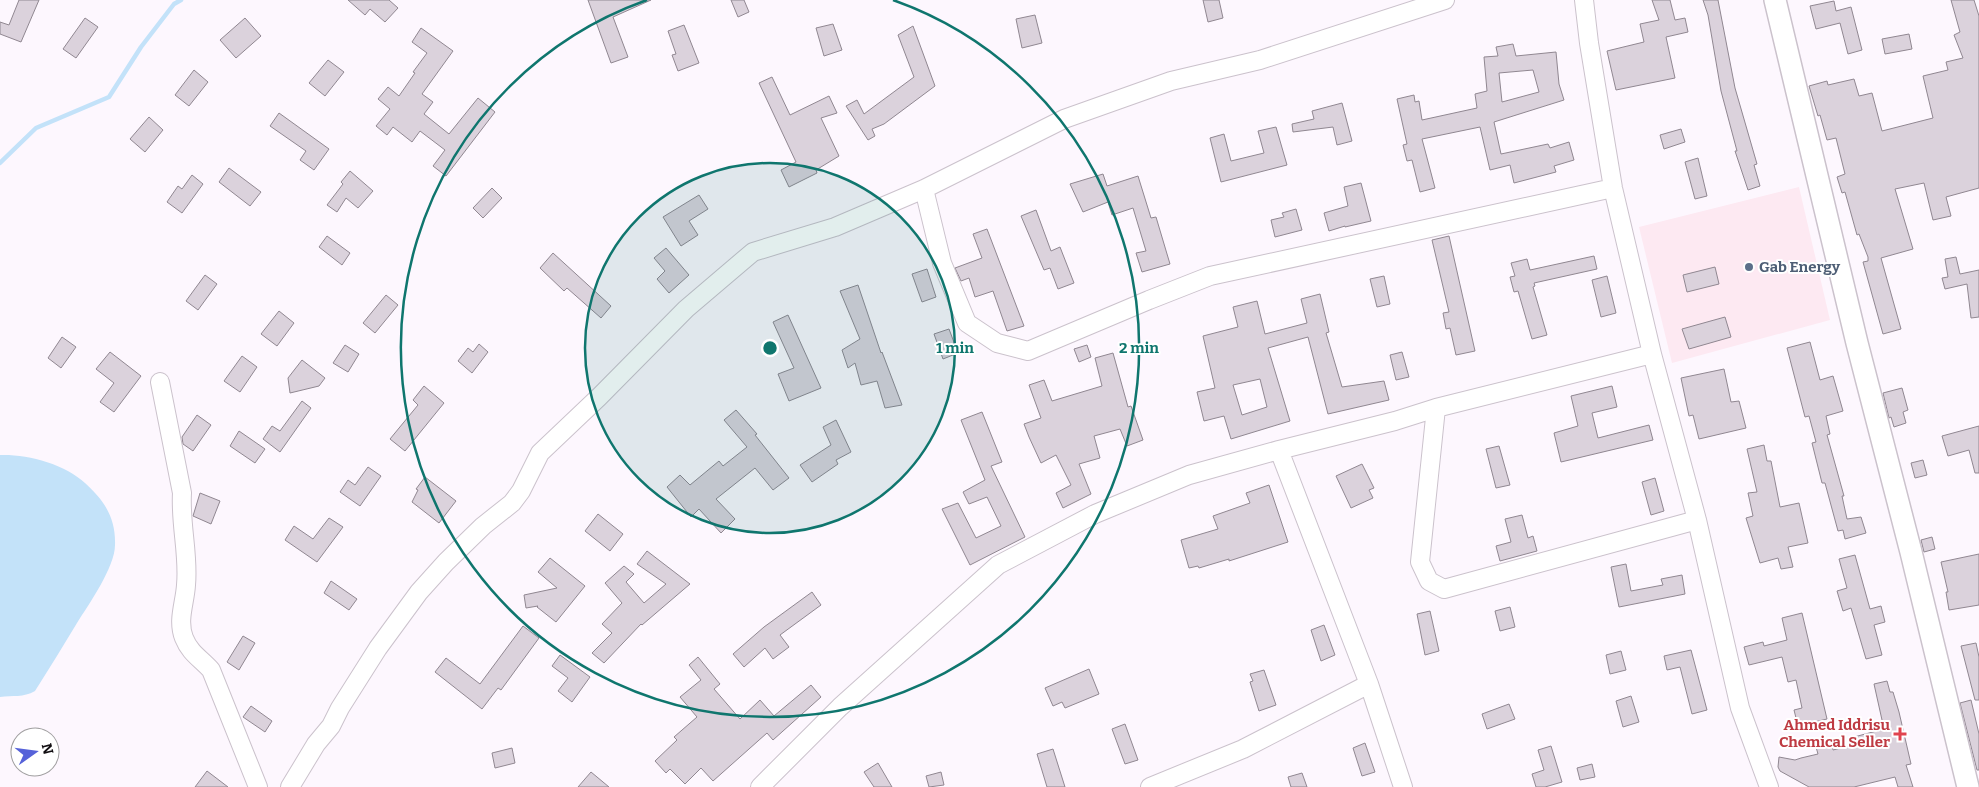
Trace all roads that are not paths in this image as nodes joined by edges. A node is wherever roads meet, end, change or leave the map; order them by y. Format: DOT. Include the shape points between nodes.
graph roads {
  1 [pos="1445,0"];
  2 [pos="1584,0"];
  3 [pos="1776,0"];
  4 [pos="1613,188"];
  5 [pos="924,189"];
  6 [pos="1652,354"];
  7 [pos="160,382"];
  8 [pos="1436,408"];
  9 [pos="1279,450"];
  10 [pos="1697,520"];
  11 [pos="1369,684"];
  12 [pos="258,787"];
  13 [pos="290,787"];
  14 [pos="760,787"];
  15 [pos="1150,787"];
  16 [pos="1403,787"];
  17 [pos="1768,787"];
  18 [pos="1968,787"];
  1 -- 5 [label="street" via="1260,60 1171,81 1064,118"];
  2 -- 4 [label="street"];
  3 -- 18 [label="main road" via="1857,343"];
  4 -- 5 [label="street" via="1210,276 1028,351 997,343 967,323 942,263"];
  4 -- 6 [label="street"];
  5 -- 13 [label="street" via="835,228 753,252 686,308 540,453 512,503 483,526 419,592 378,648"];
  6 -- 8 [label="street"];
  6 -- 10 [label="street"];
  7 -- 12 [label="street" via="182,493 187,572 180,625 191,652 211,670"];
  8 -- 9 [label="street"];
  8 -- 10 [label="street" via="1420,562 1429,582 1444,589"];
  9 -- 11 [label="street"];
  9 -- 14 [label="street" via="1189,475 1095,514 998,565 840,707"];
  10 -- 17 [label="street" via="1740,708"];
  11 -- 15 [label="street" via="1243,749"];
  11 -- 16 [label="street"];
}
